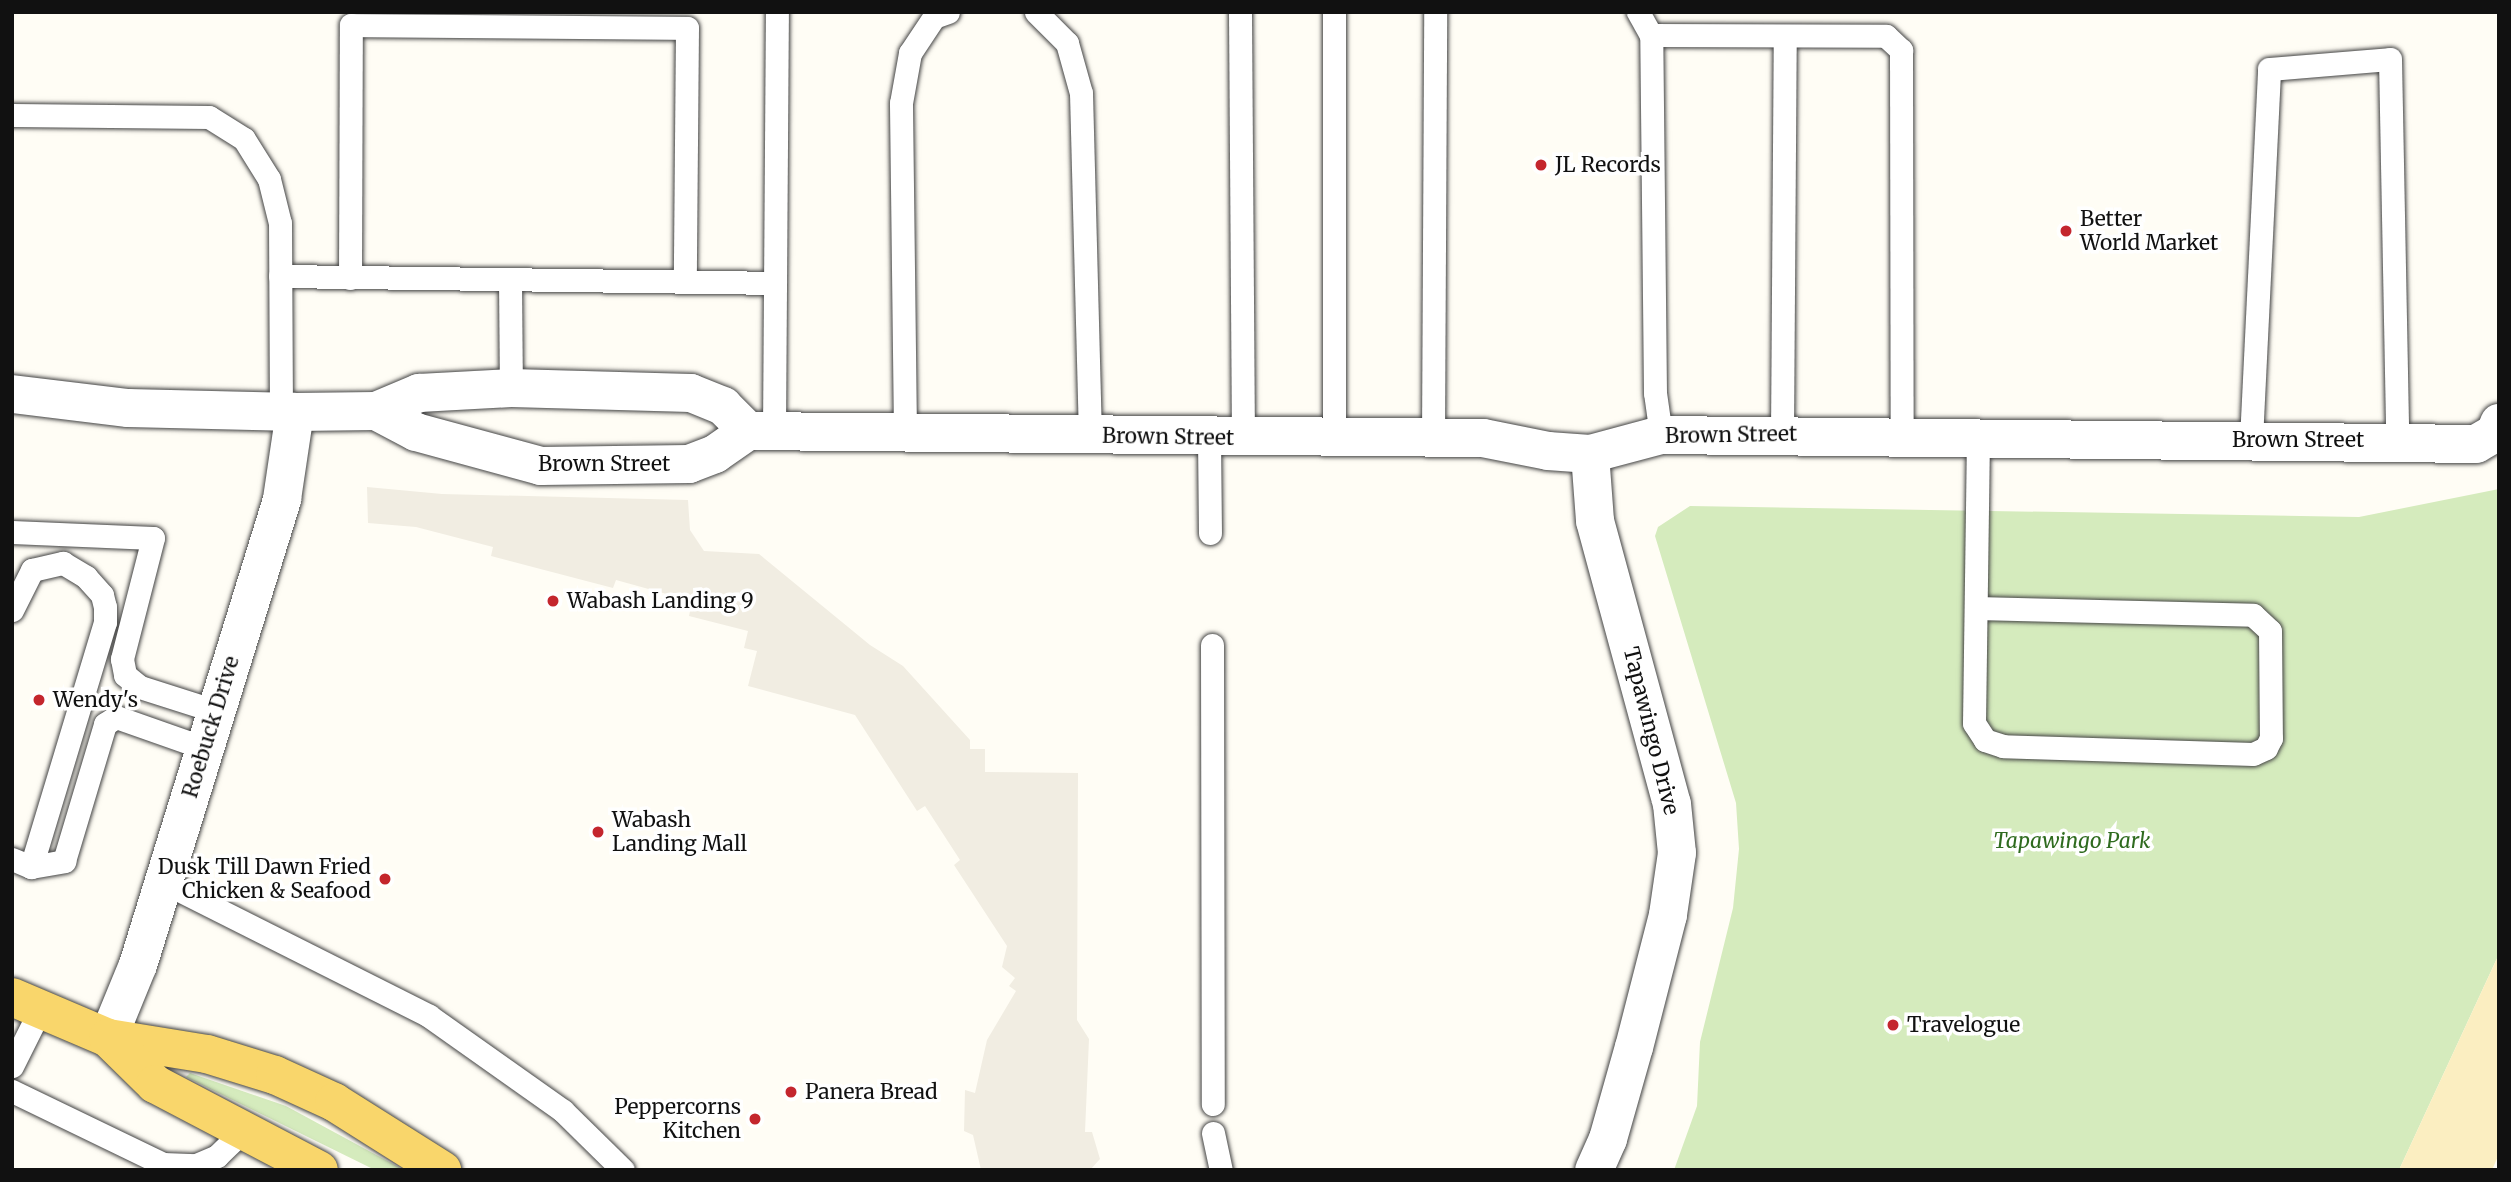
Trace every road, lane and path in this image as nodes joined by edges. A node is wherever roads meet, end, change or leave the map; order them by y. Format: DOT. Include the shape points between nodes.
graph roads {
  1 [pos="777,12"];
  2 [pos="948,12"];
  3 [pos="1036,12"];
  4 [pos="1240,12"];
  5 [pos="1334,12"];
  6 [pos="1435,12"];
  7 [pos="1638,12"];
  8 [pos="1651,35"];
  9 [pos="1785,36"];
  10 [pos="12,115"];
  11 [pos="279,276"];
  12 [pos="350,278"];
  13 [pos="510,281"];
  14 [pos="685,282"];
  15 [pos="775,283"];
  16 [pos="511,388"];
  17 [pos="12,394"];
  18 [pos="376,411"];
  19 [pos="288,412"];
  20 [pos="2499,423"];
  21 [pos="761,431"];
  22 [pos="905,433"];
  23 [pos="1782,434"];
  24 [pos="1902,434"];
  25 [pos="1661,435"];
  26 [pos="1090,436"];
  27 [pos="1978,436"];
  28 [pos="1226,438"];
  29 [pos="1433,438"];
  30 [pos="1334,439"];
  31 [pos="2251,440"];
  32 [pos="2397,440"];
  33 [pos="1590,454"];
  34 [pos="12,532"];
  35 [pos="1210,533"];
  36 [pos="1976,608"];
  37 [pos="12,610"];
  38 [pos="1212,645"];
  39 [pos="215,712"];
  40 [pos="204,748"];
  41 [pos="22,863"];
  42 [pos="163,883"];
  43 [pos="26,1003"];
  44 [pos="108,1038"];
  45 [pos="12,1066"];
  46 [pos="12,1091"];
  47 [pos="1213,1104"];
  48 [pos="244,1130"];
  49 [pos="1213,1133"];
  50 [pos="161,1167"];
  51 [pos="319,1170"];
  52 [pos="442,1170"];
  53 [pos="623,1170"];
  54 [pos="1221,1170"];
  55 [pos="1594,1170"];
  1 -- 15 [label="lane"];
  2 -- 22 [label="lane" via="934,17 910,53 901,103"];
  3 -- 26 [label="lane" via="1068,43 1081,93"];
  4 -- 28 [label="lane"];
  5 -- 30 [label="lane"];
  6 -- 29 [label="lane"];
  7 -- 8 [label="lane"];
  8 -- 9 [label="lane"];
  8 -- 25 [label="lane" via="1655,393"];
  9 -- 23 [label="lane"];
  9 -- 24 [label="lane" via="1886,36 1896,42 1904,59"];
  10 -- 11 [label="lane" via="209,117 244,139 270,179 279,223"];
  11 -- 12 [label="lane"];
  11 -- 19 [label="lane"];
  12 -- 13 [label="lane"];
  12 -- 14 [label="lane" via="351,25 687,28"];
  13 -- 14 [label="lane"];
  13 -- 16 [label="lane"];
  14 -- 15 [label="lane"];
  15 -- 21 [label="lane"];
  16 -- 18 [label="street, Brown Street" via="419,393"];
  16 -- 21 [label="street, Brown Street" via="691,393 723,406"];
  17 -- 19 [label="street, Brown Street" via="128,408"];
  18 -- 19 [label="street, Brown Street"];
  18 -- 21 [label="street, Brown Street" via="416,432 541,466 689,464"];
  19 -- 39 [label="street, Roebuck Drive" via="282,499"];
  20 -- 32 [label="street, Brown Street" via="2495,433 2476,444"];
  21 -- 22 [label="street, Brown Street"];
  22 -- 26 [label="street, Brown Street"];
  23 -- 24 [label="street, Brown Street"];
  23 -- 25 [label="street, Brown Street"];
  24 -- 27 [label="street, Brown Street"];
  25 -- 33 [label="street, Brown Street"];
  26 -- 28 [label="street, Brown Street"];
  27 -- 31 [label="street, Brown Street"];
  27 -- 36 [label="lane"];
  28 -- 30 [label="street, Brown Street"];
  28 -- 35 [label="lane"];
  29 -- 30 [label="street, Brown Street"];
  29 -- 33 [label="street, Brown Street" via="1483,438 1548,452"];
  31 -- 32 [label="street, Brown Street"];
  31 -- 32 [label="lane" via="2269,69 2390,59"];
  33 -- 55 [label="street, Tapawingo Drive" via="1595,521 1672,804 1677,853 1668,915 1638,1034 1608,1139"];
  34 -- 39 [label="lane" via="153,538 122,659 125,675 140,687"];
  36 -- 36 [label="lane" via="1974,723 1984,740 2003,746 2253,754 2266,748 2271,738 2270,631 2253,615"];
  37 -- 41 [label="lane" via="33,570 63,563 86,577 102,595 105,607 105,622"];
  38 -- 47 [label="lane"];
  39 -- 40 [label="street, Roebuck Drive"];
  40 -- 41 [label="lane" via="116,717 105,724 64,861"];
  40 -- 42 [label="street, Roebuck Drive"];
  42 -- 44 [label="street, Roebuck Drive"];
  42 -- 53 [label="lane" via="429,1016 563,1111"];
  43 -- 44 [label="main road"];
  43 -- 45 [label="lane"];
  44 -- 48 [label="main road" via="155,1084"];
  44 -- 52 [label="main road" via="207,1054 275,1075 334,1102"];
  46 -- 50 [label="lane"];
  48 -- 50 [label="lane" via="217,1156 196,1166"];
  48 -- 51 [label="main road"];
  49 -- 54 [label="lane"];
}
